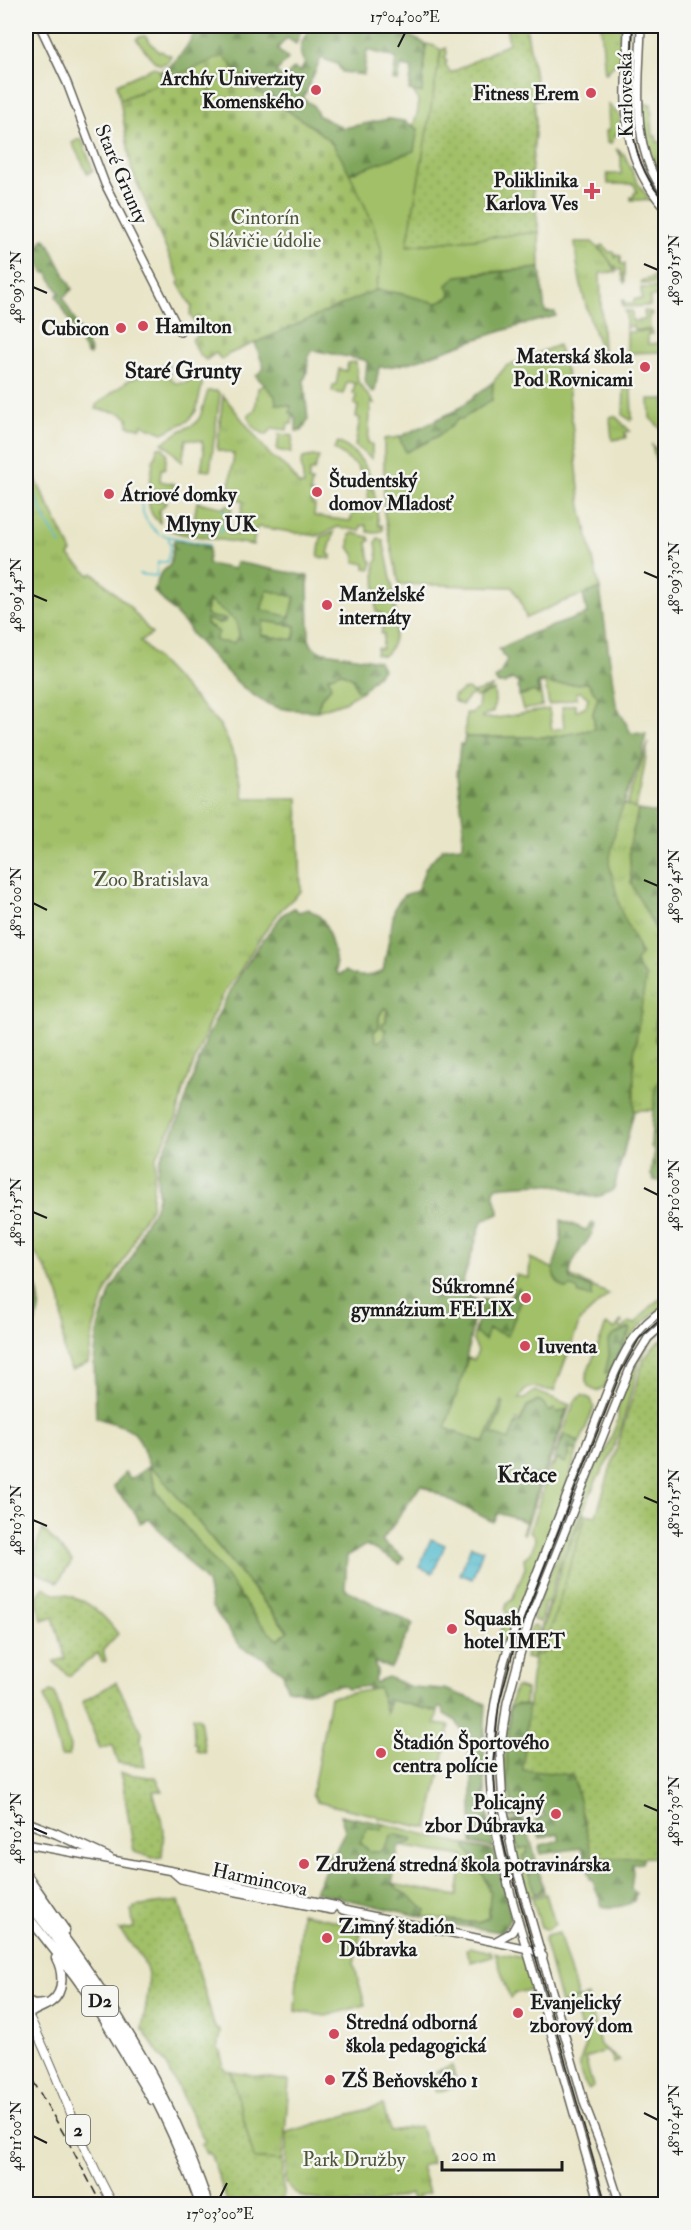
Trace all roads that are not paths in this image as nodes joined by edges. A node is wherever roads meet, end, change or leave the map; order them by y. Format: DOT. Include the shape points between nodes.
graph roads {
  1 [pos="40,26"];
  2 [pos="628,26"];
  3 [pos="641,26"];
  4 [pos="626,106"];
  5 [pos="640,107"];
  6 [pos="666,194"];
  7 [pos="666,209"];
  8 [pos="180,332"];
  9 [pos="666,1308"];
  10 [pos="666,1322"];
  11 [pos="26,1822"];
  12 [pos="26,1844"];
  13 [pos="109,1858"];
  14 [pos="26,1874"];
  15 [pos="26,1888"];
  16 [pos="26,1900"];
  17 [pos="26,1914"];
  18 [pos="518,1920"];
  19 [pos="538,1937"];
  20 [pos="47,1941"];
  21 [pos="494,1942"];
  22 [pos="527,1949"];
  23 [pos="77,1955"];
  24 [pos="543,1956"];
  25 [pos="26,2001"];
  26 [pos="48,2004"];
  27 [pos="26,2018"];
  28 [pos="162,2111"];
  29 [pos="113,2205"];
  30 [pos="200,2205"];
  31 [pos="208,2205"];
  32 [pos="600,2205"];
  33 [pos="620,2205"];
  1 -- 8 [label="main road, Staré Grunty" via="67,82 105,184"];
  2 -- 4 [label="main road, Karloveská"];
  3 -- 5 [label="main road, Karloveská"];
  4 -- 5 [label="main road"];
  4 -- 7 [label="main road, Karloveská" via="634,162"];
  5 -- 6 [label="main road, Karloveská" via="644,153"];
  9 -- 18 [label="main road" via="646,1322 632,1340 605,1399 500,1675 490,1751 492,1804"];
  10 -- 19 [label="main road" via="639,1350 619,1395 529,1621 502,1727 500,1766 505,1821"];
  11 -- 13 [label="highway"];
  12 -- 13 [label="main road, Harmincova"];
  13 -- 21 [label="main road, Harmincova"];
  14 -- 23 [label="highway" via="73,1942"];
  15 -- 23 [label="highway, D2"];
  16 -- 28 [label="highway, D2" via="108,2012"];
  17 -- 20 [label="highway"];
  18 -- 21 [label="main road" via="512,1932"];
  18 -- 22 [label="main road"];
  19 -- 22 [label="main road"];
  19 -- 24 [label="main road"];
  20 -- 26 [label="highway" via="59,1964 61,1980 57,1996"];
  20 -- 28 [label="highway" via="96,2006 147,2094"];
  21 -- 22 [label="main road, Harmincova"];
  22 -- 24 [label="main road, Harmincova"];
  22 -- 32 [label="main road"];
  23 -- 31 [label="highway, D2" via="119,2016 152,2074"];
  24 -- 33 [label="main road" via="585,2105"];
  25 -- 26 [label="highway"];
  26 -- 27 [label="highway"];
  27 -- 29 [label="main road, 2"];
  28 -- 30 [label="highway, D2"];
}
